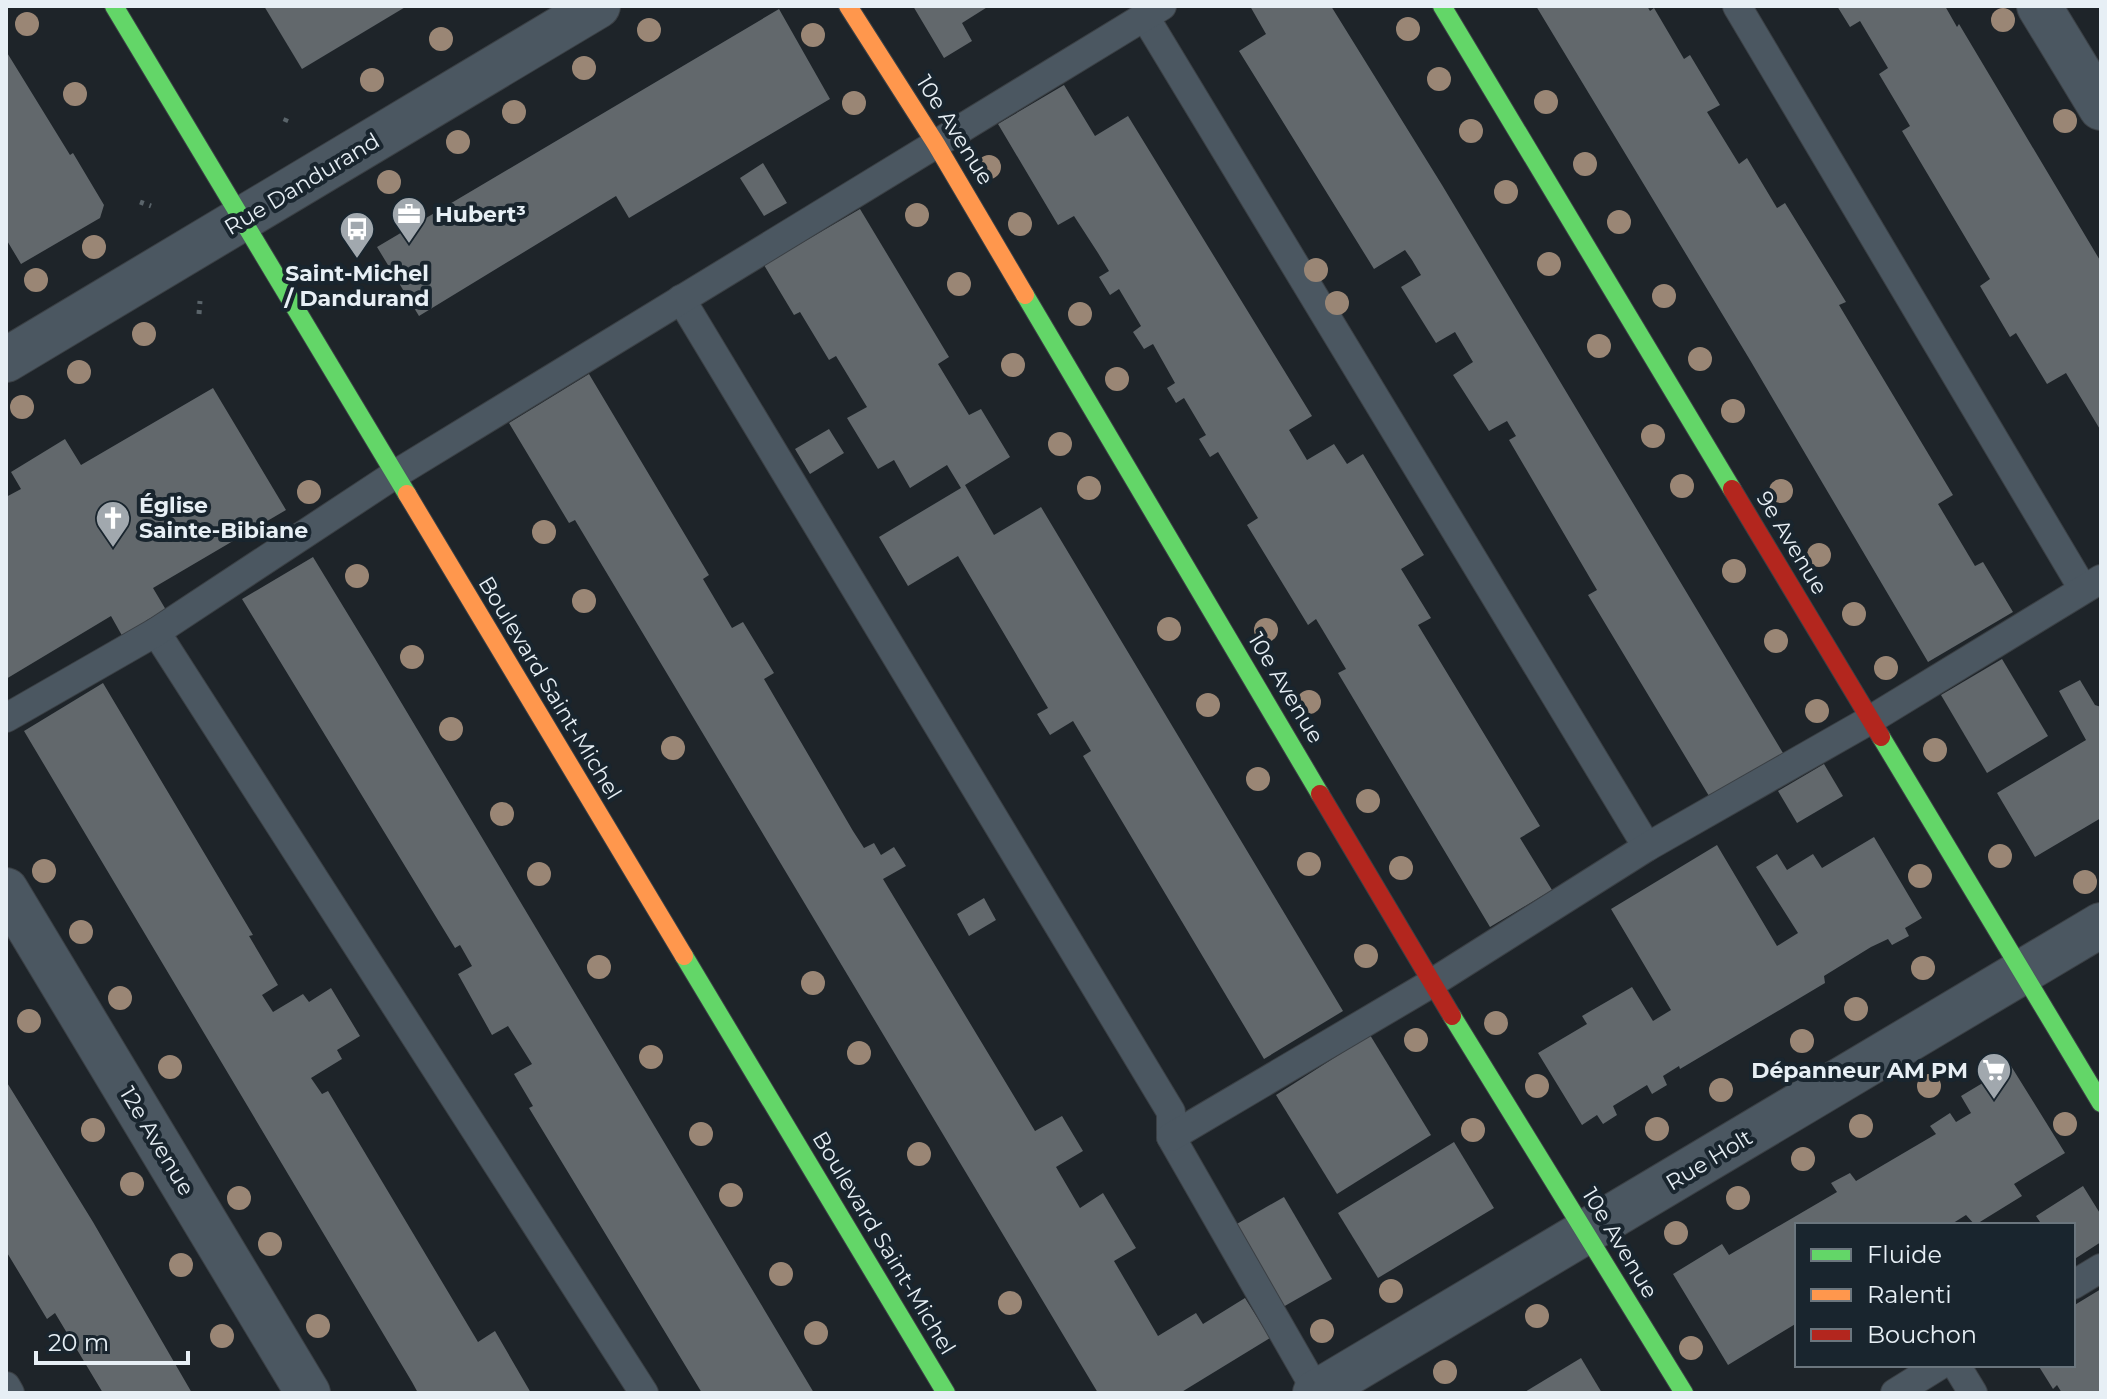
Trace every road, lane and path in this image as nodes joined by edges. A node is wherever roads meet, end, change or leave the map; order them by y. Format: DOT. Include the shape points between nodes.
graph roads {
  1 [pos="114,6"];
  2 [pos="598,6"];
  3 [pos="848,6"];
  4 [pos="1442,6"];
  5 [pos="1737,6"];
  6 [pos="2039,6"];
  7 [pos="1153,11"];
  8 [pos="2101,108"];
  9 [pos="289,113"];
  10 [pos="285,122"];
  11 [pos="936,144"];
  12 [pos="140,202"];
  13 [pos="151,206"];
  14 [pos="242,220"];
  15 [pos="681,299"];
  16 [pos="200,301"];
  17 [pos="199,314"];
  18 [pos="6,360"];
  19 [pos="394,475"];
  20 [pos="2092,584"];
  21 [pos="156,632"];
  22 [pos="6,718"];
  23 [pos="1870,720"];
  24 [pos="1647,847"];
  25 [pos="6,890"];
  26 [pos="2101,925"];
  27 [pos="2022,973"];
  28 [pos="1432,983"];
  29 [pos="2101,1103"];
  30 [pos="1171,1137"];
  31 [pos="1586,1233"];
  32 [pos="2101,1268"];
  33 [pos="2075,1284"];
  34 [pos="1937,1367"];
  35 [pos="1957,1367"];
  36 [pos="6,1386"];
  37 [pos="1316,1392"];
  38 [pos="10,1393"];
  39 [pos="308,1393"];
  40 [pos="644,1393"];
  41 [pos="946,1393"];
  42 [pos="1684,1393"];
  43 [pos="1895,1393"];
  44 [pos="1973,1393"];
  1 -- 14 [label="street, Boulevard Saint-Michel"];
  2 -- 14 [label="street, Rue Dandurand"];
  3 -- 11 [label="street, 10e Avenue"];
  4 -- 23 [label="street, 9e Avenue"];
  5 -- 20 [label="lane"];
  6 -- 8 [label="street"];
  7 -- 11 [label="lane"];
  7 -- 24 [label="lane"];
  9 -- 10 [label="path"];
  11 -- 15 [label="lane"];
  11 -- 28 [label="street, 10e Avenue"];
  12 -- 13 [label="path"];
  14 -- 18 [label="street, Rue Dandurand"];
  14 -- 19 [label="street, Boulevard Saint-Michel"];
  15 -- 19 [label="lane"];
  15 -- 30 [label="lane" via="1171,1112"];
  16 -- 17 [label="path"];
  19 -- 21 [label="lane"];
  19 -- 41 [label="street, Boulevard Saint-Michel"];
  20 -- 23 [label="lane"];
  21 -- 22 [label="lane"];
  21 -- 40 [label="lane"];
  23 -- 24 [label="lane"];
  23 -- 27 [label="street, 9e Avenue"];
  24 -- 28 [label="lane"];
  25 -- 39 [label="street, 12e Avenue"];
  26 -- 27 [label="street, Rue Holt"];
  27 -- 29 [label="street, 9e Avenue"];
  27 -- 31 [label="street, Rue Holt"];
  28 -- 30 [label="lane"];
  28 -- 31 [label="street, 10e Avenue"];
  30 -- 37 [label="lane"];
  31 -- 37 [label="street, Rue Holt"];
  31 -- 42 [label="street, 10e Avenue"];
  32 -- 33 [label="lane"];
  34 -- 43 [label="lane"];
  35 -- 44 [label="lane"];
  36 -- 38 [label="lane"];
}
